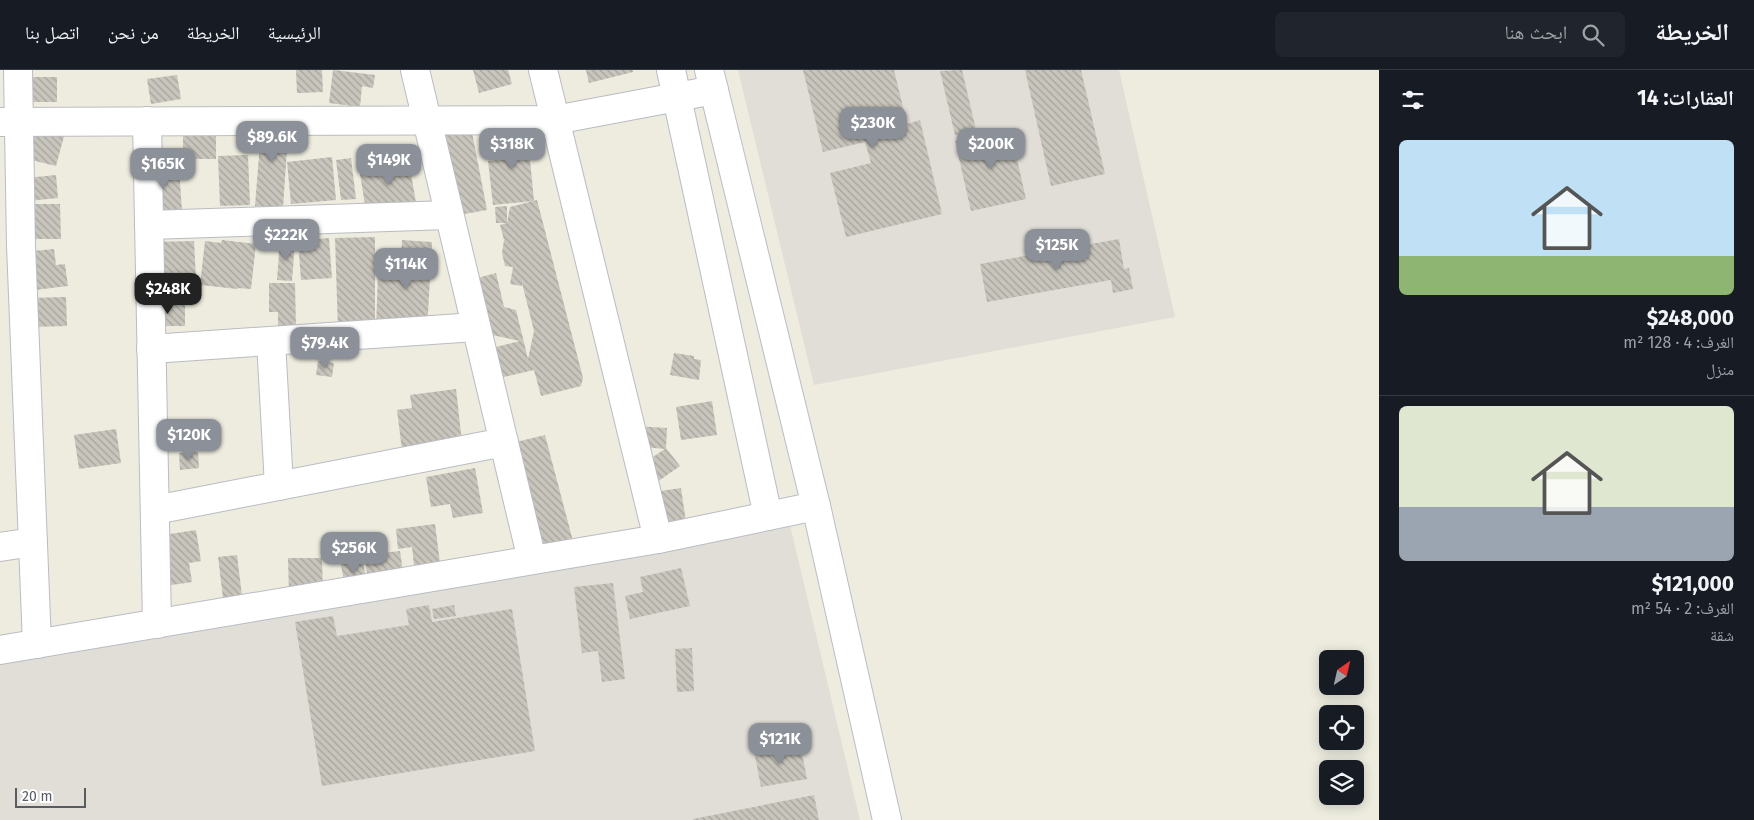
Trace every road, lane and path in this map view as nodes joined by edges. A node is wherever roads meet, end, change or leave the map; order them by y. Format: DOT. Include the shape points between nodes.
graph roads {
  1 [pos="18,70"];
  2 [pos="415,70"];
  3 [pos="543,70"];
  4 [pos="671,70"];
  5 [pos="711,80"];
  6 [pos="678,97"];
  7 [pos="426,120"];
  8 [pos="555,120"];
  9 [pos="148,121"];
  10 [pos="10,122"];
  11 [pos="449,215"];
  12 [pos="149,225"];
  13 [pos="11,246"];
  14 [pos="476,327"];
  15 [pos="271,341"];
  16 [pos="151,350"];
  17 [pos="504,442"];
  18 [pos="279,486"];
  19 [pos="816,506"];
  20 [pos="154,510"];
  21 [pos="768,516"];
  22 [pos="658,539"];
  23 [pos="33,542"];
  24 [pos="0,547"];
  25 [pos="532,560"];
  26 [pos="156,624"];
  27 [pos="37,644"];
  28 [pos="0,650"];
  29 [pos="887,820"];
  1 -- 10 [label="street"];
  2 -- 7 [label="street"];
  3 -- 8 [label="street"];
  4 -- 6 [label="street"];
  5 -- 6 [label="street"];
  5 -- 19 [label="street"];
  6 -- 8 [label="street"];
  6 -- 21 [label="street"];
  7 -- 8 [label="street"];
  7 -- 9 [label="street"];
  7 -- 11 [label="street"];
  8 -- 22 [label="street"];
  9 -- 10 [label="street"];
  9 -- 12 [label="street"];
  10 -- 13 [label="street"];
  11 -- 12 [label="street"];
  11 -- 14 [label="street"];
  12 -- 16 [label="street"];
  13 -- 23 [label="street"];
  14 -- 15 [label="street"];
  14 -- 17 [label="street"];
  15 -- 16 [label="street"];
  15 -- 18 [label="street"];
  16 -- 20 [label="street"];
  17 -- 18 [label="street"];
  17 -- 25 [label="street"];
  18 -- 20 [label="street"];
  19 -- 21 [label="street"];
  19 -- 29 [label="street"];
  20 -- 26 [label="street"];
  21 -- 22 [label="street"];
  22 -- 25 [label="street"];
  23 -- 24 [label="street"];
  23 -- 27 [label="street"];
  25 -- 26 [label="street"];
  26 -- 27 [label="street"];
  27 -- 28 [label="street"];
}
